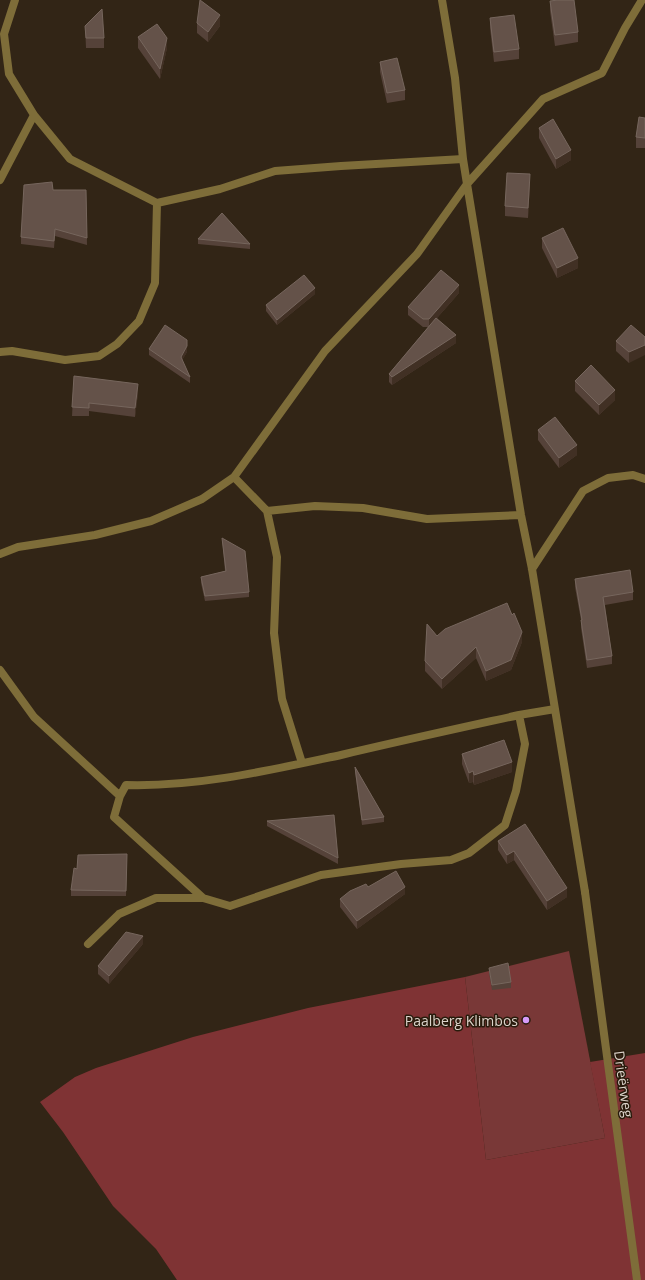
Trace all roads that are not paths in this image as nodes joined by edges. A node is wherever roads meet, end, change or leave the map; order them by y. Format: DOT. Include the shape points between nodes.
graph roads {
  1 [pos="15,0"];
  2 [pos="442,0"];
  3 [pos="642,0"];
  4 [pos="34,115"];
  5 [pos="463,160"];
  6 [pos="0,180"];
  7 [pos="468,184"];
  8 [pos="157,203"];
  9 [pos="0,352"];
  10 [pos="234,477"];
  11 [pos="645,479"];
  12 [pos="267,511"];
  13 [pos="521,515"];
  14 [pos="0,554"];
  15 [pos="532,569"];
  16 [pos="0,670"];
  17 [pos="555,709"];
  18 [pos="519,715"];
  19 [pos="302,763"];
  20 [pos="120,796"];
  21 [pos="204,898"];
  22 [pos="88,944"];
  23 [pos="637,1280"];
  1 -- 4 [label="street" via="4,34 9,74"];
  2 -- 5 [label="street, Drieërweg" via="455,78"];
  3 -- 7 [label="street" via="602,73 543,99"];
  4 -- 6 [label="street"];
  4 -- 8 [label="street" via="70,159"];
  5 -- 7 [label="street, Drieërweg"];
  5 -- 8 [label="street" via="275,171 220,189"];
  7 -- 10 [label="street" via="417,254 325,352"];
  7 -- 13 [label="street, Drieërweg"];
  8 -- 9 [label="street" via="155,284 140,321 117,344 99,356 65,360 12,351"];
  10 -- 12 [label="street"];
  10 -- 14 [label="street" via="202,500 151,521 95,535 18,547"];
  11 -- 15 [label="street" via="633,475 608,478 583,491"];
  12 -- 13 [label="street" via="315,506 363,508 428,519"];
  12 -- 19 [label="street" via="277,557 274,633 282,699"];
  13 -- 15 [label="street, Drieërweg"];
  15 -- 17 [label="street, Drieërweg"];
  16 -- 20 [label="street" via="34,717"];
  17 -- 18 [label="street"];
  17 -- 23 [label="street, Drieërweg" via="585,892"];
  18 -- 19 [label="street"];
  18 -- 21 [label="street" via="525,744 516,791 505,825 469,853 450,860 321,875 230,906"];
  19 -- 20 [label="street" via="224,778 147,786 126,785"];
  20 -- 21 [label="street" via="114,817"];
  21 -- 22 [label="street" via="156,898 119,914"];
}
